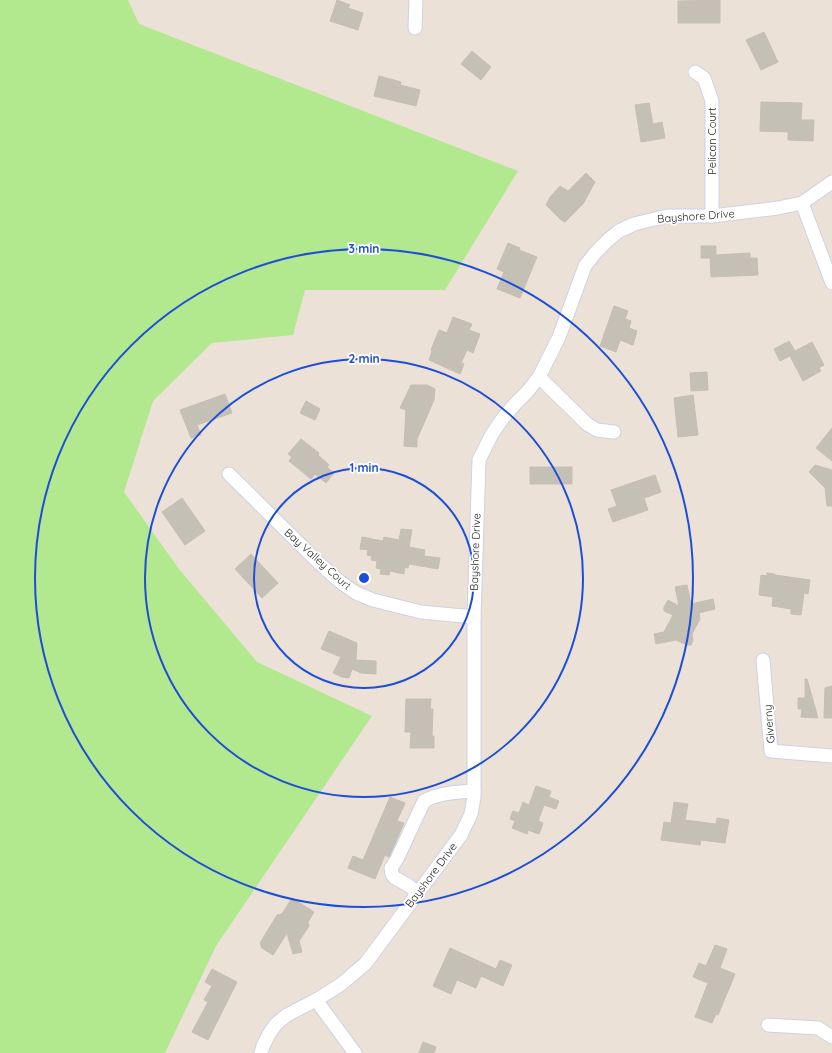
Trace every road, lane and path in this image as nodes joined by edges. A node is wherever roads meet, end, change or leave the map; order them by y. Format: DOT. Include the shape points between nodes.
graph roads {
  1 [pos="416,0"];
  2 [pos="415,28"];
  3 [pos="695,72"];
  4 [pos="832,182"];
  5 [pos="802,203"];
  6 [pos="712,216"];
  7 [pos="832,283"];
  8 [pos="539,377"];
  9 [pos="614,432"];
  10 [pos="229,474"];
  11 [pos="474,617"];
  12 [pos="763,660"];
  13 [pos="832,756"];
  14 [pos="474,791"];
  15 [pos="418,893"];
  16 [pos="316,1000"];
  17 [pos="768,1025"];
  18 [pos="832,1037"];
  19 [pos="262,1053"];
  20 [pos="355,1053"];
  1 -- 2 [label="street"];
  3 -- 6 [label="street, Pelican Court" via="704,78 712,101"];
  4 -- 5 [label="street, Bayshore Drive"];
  5 -- 6 [label="street, Bayshore Drive"];
  5 -- 7 [label="street"];
  6 -- 8 [label="street, Bayshore Drive" via="667,216 650,219 619,231 608,240 585,266 559,337"];
  8 -- 9 [label="street" via="587,424 597,430"];
  8 -- 11 [label="street, Bayshore Drive" via="503,418 479,460"];
  10 -- 11 [label="street, Bay Valley Court" via="339,581 356,593 372,600 421,612"];
  11 -- 14 [label="street, Bayshore Drive"];
  12 -- 13 [label="street, Giverny" via="771,751"];
  14 -- 15 [label="street, Bayshore Drive" via="474,804 461,835"];
  14 -- 15 [label="street" via="454,792 424,801 391,868 395,878"];
  15 -- 16 [label="street, Bayshore Drive" via="365,964 340,985"];
  16 -- 19 [label="street, Bayshore Drive" via="287,1015 276,1024 263,1046"];
  16 -- 20 [label="street"];
  17 -- 18 [label="street" via="818,1028"];
}
